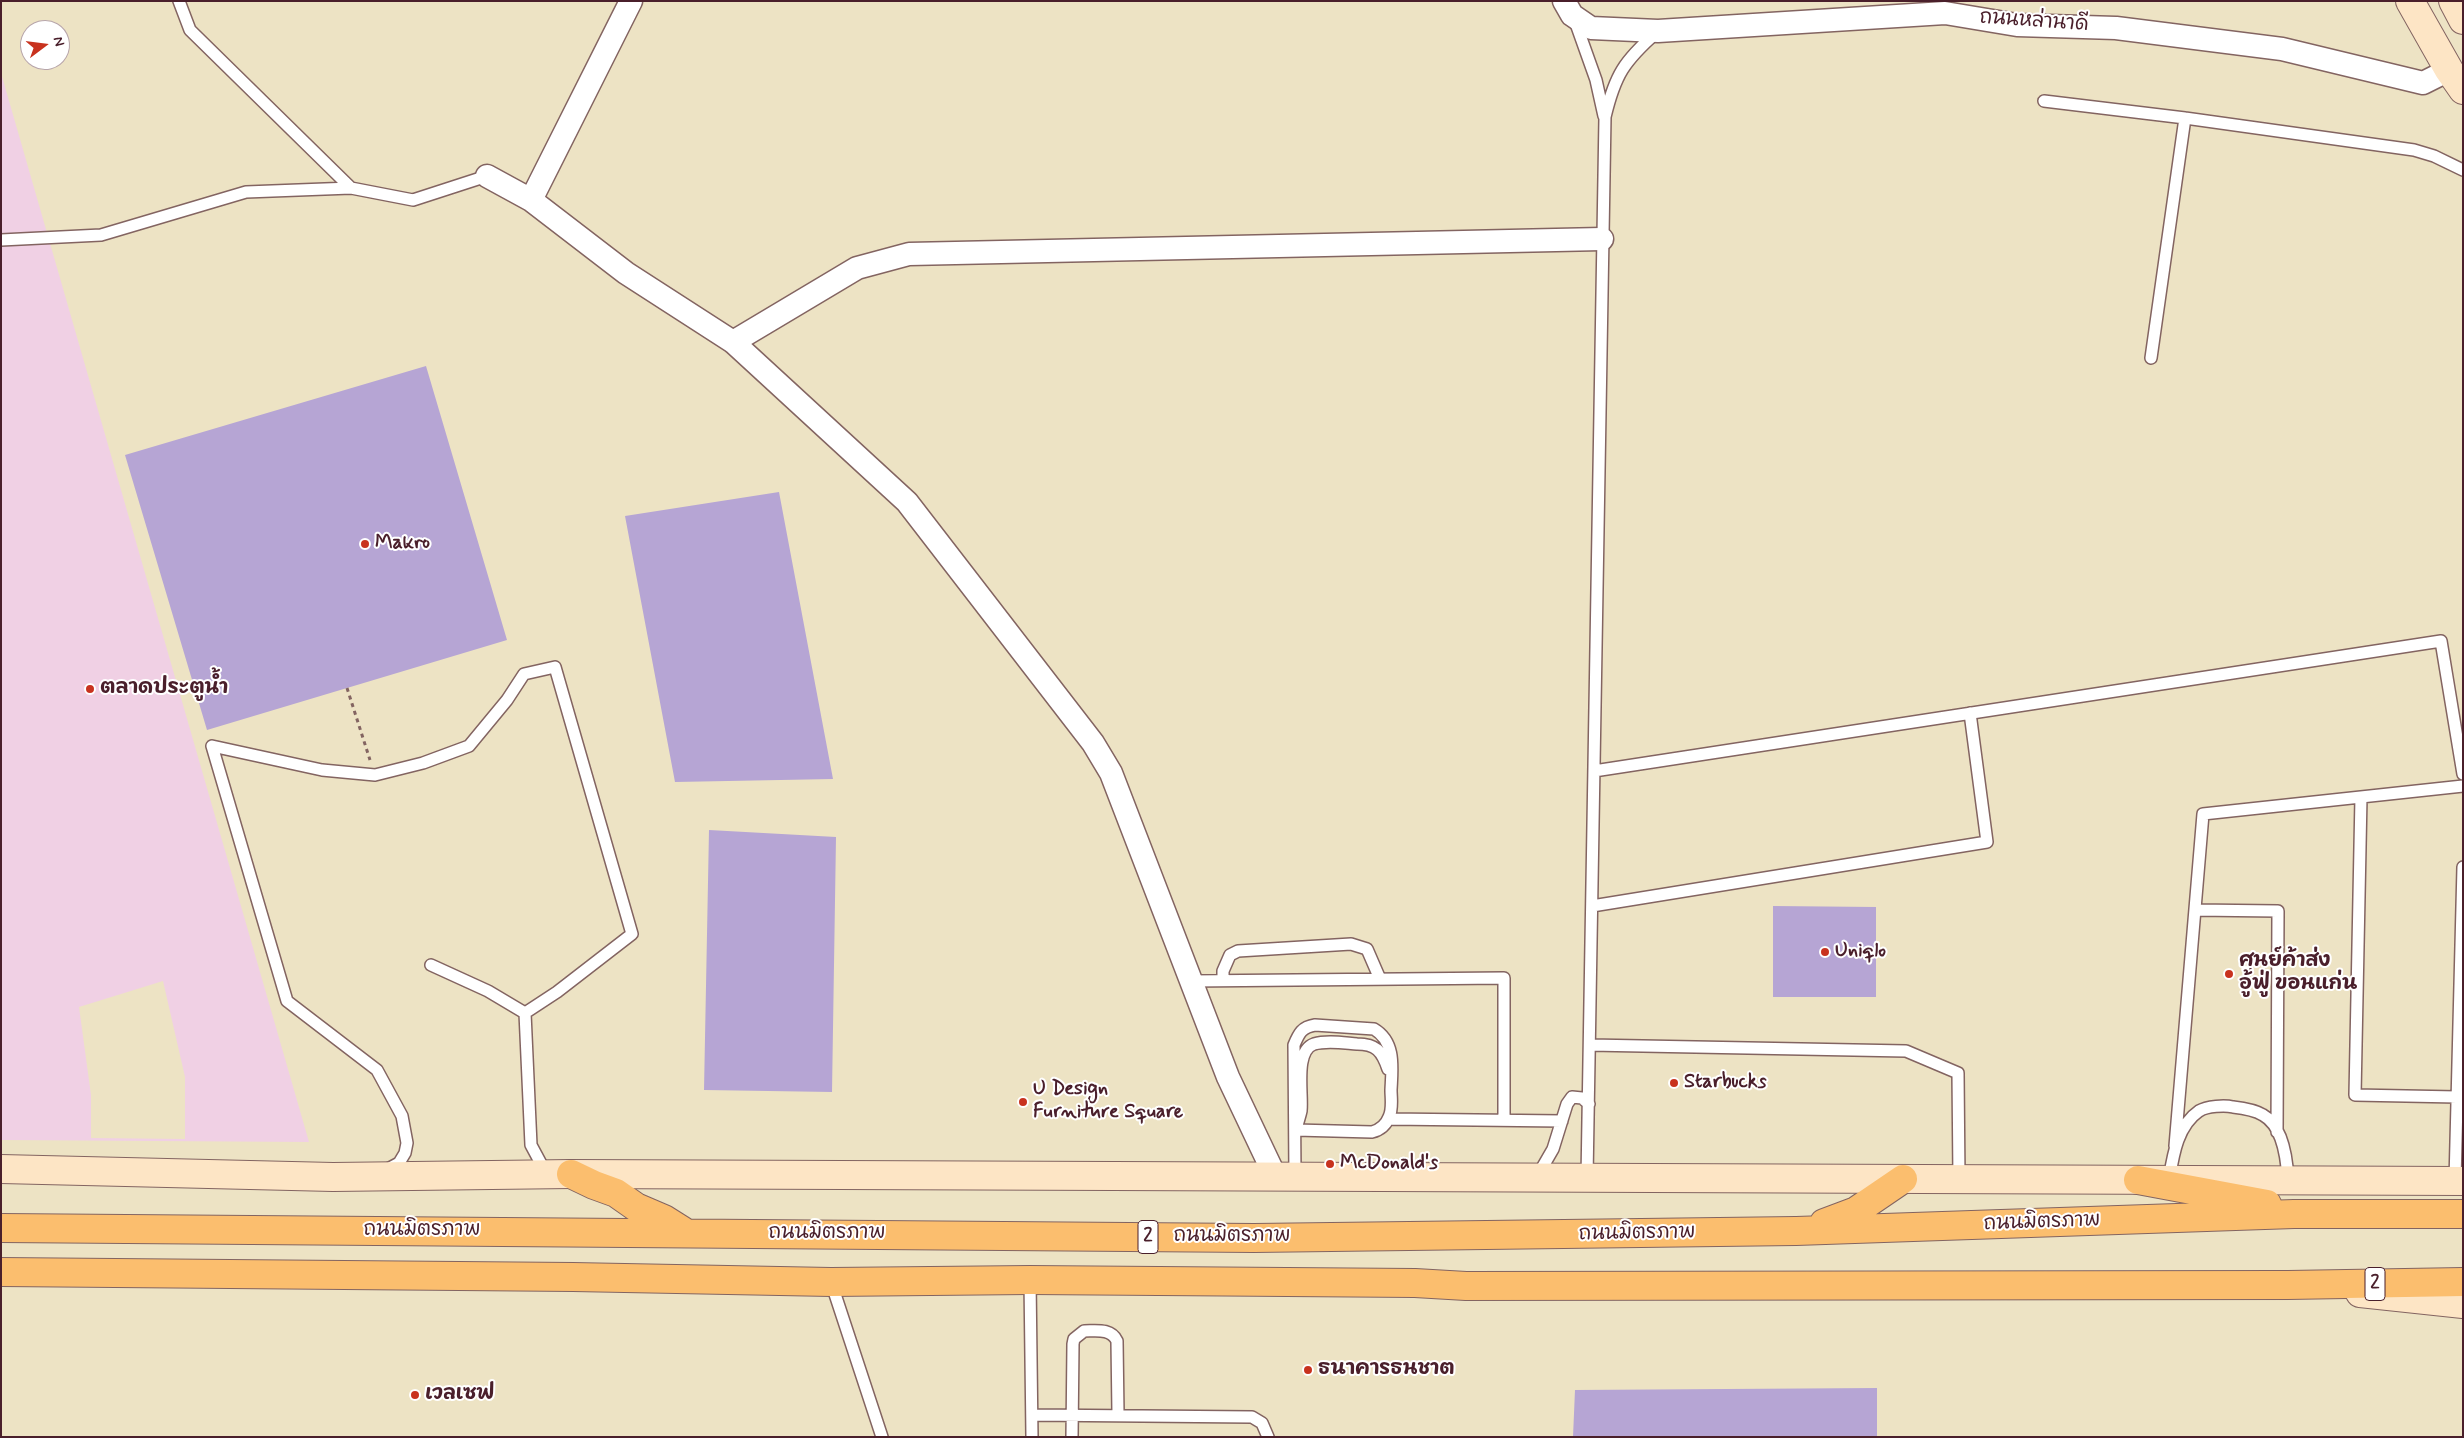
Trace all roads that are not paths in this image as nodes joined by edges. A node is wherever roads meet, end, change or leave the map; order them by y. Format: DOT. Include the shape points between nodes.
graph roads {
  1 [pos="179,1"];
  2 [pos="632,1"];
  3 [pos="2410,1"];
  4 [pos="2453,1"];
  5 [pos="1568,8"];
  6 [pos="2463,20"];
  7 [pos="1658,31"];
  8 [pos="2456,80"];
  9 [pos="2044,101"];
  10 [pos="1604,117"];
  11 [pos="2185,118"];
  12 [pos="2463,170"];
  13 [pos="486,176"];
  14 [pos="351,188"];
  15 [pos="531,200"];
  16 [pos="1602,239"];
  17 [pos="1,240"];
  18 [pos="733,342"];
  19 [pos="2151,358"];
  20 [pos="1970,713"];
  21 [pos="1594,771"];
  22 [pos="2463,774"];
  23 [pos="2463,786"];
  24 [pos="2361,797"];
  25 [pos="2463,867"];
  26 [pos="1592,906"];
  27 [pos="2195,910"];
  28 [pos="431,965"];
  29 [pos="1380,979"];
  30 [pos="1223,980"];
  31 [pos="1191,981"];
  32 [pos="524,1013"];
  33 [pos="1590,1045"];
  34 [pos="1392,1079"];
  35 [pos="2457,1097"];
  36 [pos="1589,1104"];
  37 [pos="1389,1119"];
  38 [pos="1504,1120"];
  39 [pos="1562,1121"];
  40 [pos="1296,1130"];
  41 [pos="2277,1132"];
  42 [pos="2175,1146"];
  43 [pos="1,1169"];
  44 [pos="559,1174"];
  45 [pos="375,1176"];
  46 [pos="1285,1176"];
  47 [pos="1537,1177"];
  48 [pos="1587,1177"];
  49 [pos="1903,1178"];
  50 [pos="1959,1179"];
  51 [pos="2138,1180"];
  52 [pos="2170,1180"];
  53 [pos="2288,1181"];
  54 [pos="2459,1181"];
  55 [pos="2324,1214"];
  56 [pos="2463,1214"];
  57 [pos="1,1228"];
  58 [pos="1796,1231"];
  59 [pos="685,1233"];
  60 [pos="1,1272"];
  61 [pos="1030,1280"];
  62 [pos="831,1282"];
  63 [pos="2463,1282"];
  64 [pos="2288,1285"];
  65 [pos="2463,1304"];
  66 [pos="1118,1414"];
  67 [pos="1032,1415"];
  68 [pos="1072,1415"];
  69 [pos="882,1437"];
  70 [pos="1032,1437"];
  71 [pos="1072,1437"];
  72 [pos="1268,1437"];
  1 -- 14 [label="lane" via="190,30"];
  2 -- 15 [label="street"];
  3 -- 8 [label="main road"];
  4 -- 6 [label="main road"];
  5 -- 7 [label="street, ถนนหล่านาดี" via="1591,28"];
  5 -- 10 [label="lane" via="1581,34"];
  7 -- 8 [label="street, ถนนหล่านาดี" via="1945,13 2017,26 2116,28 2282,49 2423,83"];
  7 -- 10 [label="lane" via="1624,64 1612,87"];
  9 -- 11 [label="lane"];
  10 -- 16 [label="lane"];
  11 -- 12 [label="lane" via="2414,150"];
  11 -- 19 [label="lane"];
  13 -- 14 [label="lane" via="412,200"];
  13 -- 15 [label="street"];
  14 -- 17 [label="lane" via="246,192 101,235"];
  15 -- 18 [label="street" via="626,273"];
  16 -- 18 [label="street" via="909,254 857,268"];
  16 -- 21 [label="lane"];
  18 -- 31 [label="street" via="907,502 1094,743 1111,772"];
  20 -- 21 [label="lane"];
  20 -- 22 [label="lane" via="2441,641"];
  20 -- 26 [label="lane" via="1988,842"];
  21 -- 26 [label="lane"];
  23 -- 24 [label="lane"];
  24 -- 27 [label="lane" via="2204,814"];
  24 -- 35 [label="lane" via="2355,1095"];
  25 -- 35 [label="lane"];
  26 -- 33 [label="lane"];
  27 -- 41 [label="lane" via="2278,910"];
  27 -- 42 [label="lane"];
  28 -- 32 [label="lane" via="488,991"];
  29 -- 30 [label="lane"];
  29 -- 30 [label="lane" via="1366,949 1351,944 1238,950 1230,955"];
  29 -- 38 [label="lane" via="1504,978"];
  30 -- 31 [label="lane"];
  31 -- 46 [label="street" via="1228,1077"];
  32 -- 44 [label="lane" via="531,1145"];
  32 -- 45 [label="lane" via="557,992 632,934 555,666 524,674 469,746 423,763 375,775 322,770 212,746 287,1000 377,1070 402,1116 407,1144 399,1163"];
  33 -- 36 [label="lane"];
  33 -- 50 [label="lane" via="1906,1051 1958,1073"];
  34 -- 37 [label="lane"];
  34 -- 40 [label="lane" via="1383,1055 1369,1044 1315,1044 1309,1047 1302,1058 1301,1112"];
  34 -- 40 [label="lane" via="1389,1045 1381,1032 1374,1029 1306,1027 1298,1033 1294,1045 1293,1113"];
  35 -- 54 [label="lane"];
  36 -- 39 [label="lane" via="1582,1098 1572,1097"];
  36 -- 48 [label="lane"];
  37 -- 38 [label="lane"];
  37 -- 40 [label="lane" via="1372,1132"];
  38 -- 39 [label="lane"];
  39 -- 47 [label="lane" via="1553,1149"];
  40 -- 46 [label="lane"];
  41 -- 42 [label="lane" via="2264,1115 2226,1105 2200,1111"];
  41 -- 53 [label="lane" via="2287,1156"];
  42 -- 52 [label="lane"];
  43 -- 45 [label="main road, ถนนมิตรภาพ"];
  44 -- 45 [label="main road, ถนนมิตรภาพ"];
  44 -- 46 [label="main road, ถนนมิตรภาพ"];
  44 -- 59 [label="main road" via="616,1193"];
  46 -- 47 [label="main road, ถนนมิตรภาพ"];
  47 -- 48 [label="main road, ถนนมิตรภาพ"];
  48 -- 49 [label="main road, ถนนมิตรภาพ"];
  49 -- 50 [label="main road, ถนนมิตรภาพ"];
  49 -- 58 [label="main road" via="1856,1211"];
  50 -- 51 [label="main road, ถนนมิตรภาพ"];
  51 -- 52 [label="main road, ถนนมิตรภาพ"];
  51 -- 55 [label="main road"];
  52 -- 53 [label="main road, ถนนมิตรภาพ"];
  53 -- 54 [label="main road, ถนนมิตรภาพ"];
  55 -- 56 [label="main road, ถนนมิตรภาพ / 2"];
  55 -- 58 [label="main road, ถนนมิตรภาพ / 2"];
  57 -- 59 [label="main road, ถนนมิตรภาพ / 2"];
  58 -- 59 [label="main road, ถนนมิตรภาพ / 2" via="1264,1238"];
  60 -- 62 [label="main road, 2" via="554,1276"];
  61 -- 62 [label="main road, 2"];
  61 -- 64 [label="main road, 2" via="1466,1286"];
  61 -- 67 [label="lane"];
  62 -- 69 [label="lane"];
  63 -- 64 [label="main road, 2"];
  64 -- 65 [label="main road, 2"];
  66 -- 68 [label="lane"];
  66 -- 68 [label="lane" via="1117,1341 1114,1334 1108,1332 1084,1331 1073,1344"];
  66 -- 72 [label="lane" via="1252,1417 1262,1422"];
  67 -- 68 [label="lane"];
  67 -- 70 [label="lane"];
  68 -- 71 [label="lane"];
}
